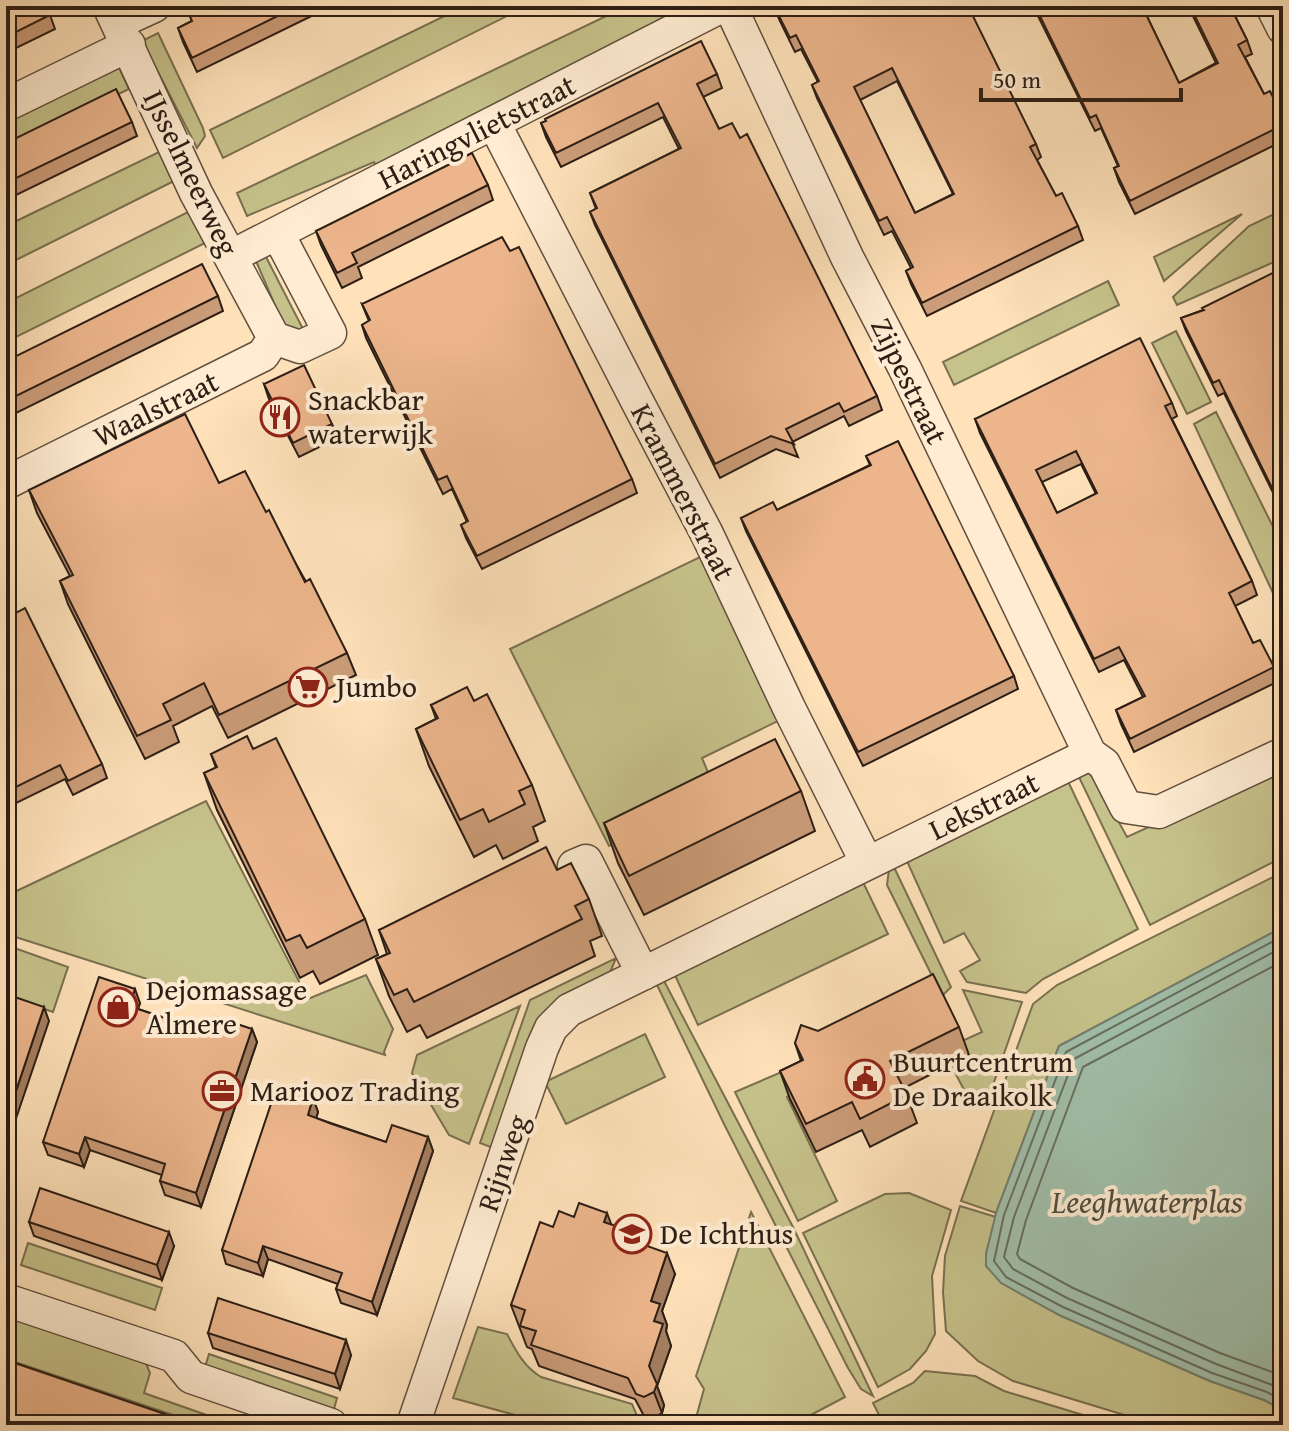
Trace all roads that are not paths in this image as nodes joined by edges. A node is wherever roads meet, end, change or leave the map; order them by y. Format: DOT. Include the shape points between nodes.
graph roads {
  1 [pos="154,6"];
  2 [pos="722,6"];
  3 [pos="730,6"];
  4 [pos="1272,6"];
  5 [pos="118,25"];
  6 [pos="1283,28"];
  7 [pos="6,105"];
  8 [pos="494,123"];
  9 [pos="278,234"];
  10 [pos="232,256"];
  11 [pos="287,343"];
  12 [pos="6,483"];
  13 [pos="1090,754"];
  14 [pos="1283,754"];
  15 [pos="867,863"];
  16 [pos="574,866"];
  17 [pos="655,968"];
  18 [pos="6,1300"];
  19 [pos="331,1425"];
  20 [pos="413,1425"];
  1 -- 5 [label="street"];
  2 -- 8 [label="street, Haringvlietstraat"];
  3 -- 13 [label="street, Zijpestraat"];
  4 -- 6 [label="street"];
  5 -- 7 [label="street"];
  5 -- 10 [label="street, IJsselmeerweg" via="196,193"];
  8 -- 9 [label="street, Haringvlietstraat"];
  8 -- 15 [label="street, Krammerstraat" via="707,534"];
  9 -- 10 [label="street, Haringvlietstraat"];
  9 -- 11 [label="street, IJsselmeerweg" via="330,333"];
  10 -- 11 [label="street, IJsselmeerweg"];
  11 -- 12 [label="street, Waalstraat"];
  13 -- 14 [label="street" via="1104,764 1126,807 1159,812"];
  13 -- 15 [label="street, Lekstraat"];
  15 -- 17 [label="street, Lekstraat"];
  16 -- 17 [label="street" via="586,861"];
  17 -- 20 [label="street, Rijnweg" via="569,1010 551,1028"];
  18 -- 19 [label="street" via="174,1356 191,1377"];
}
